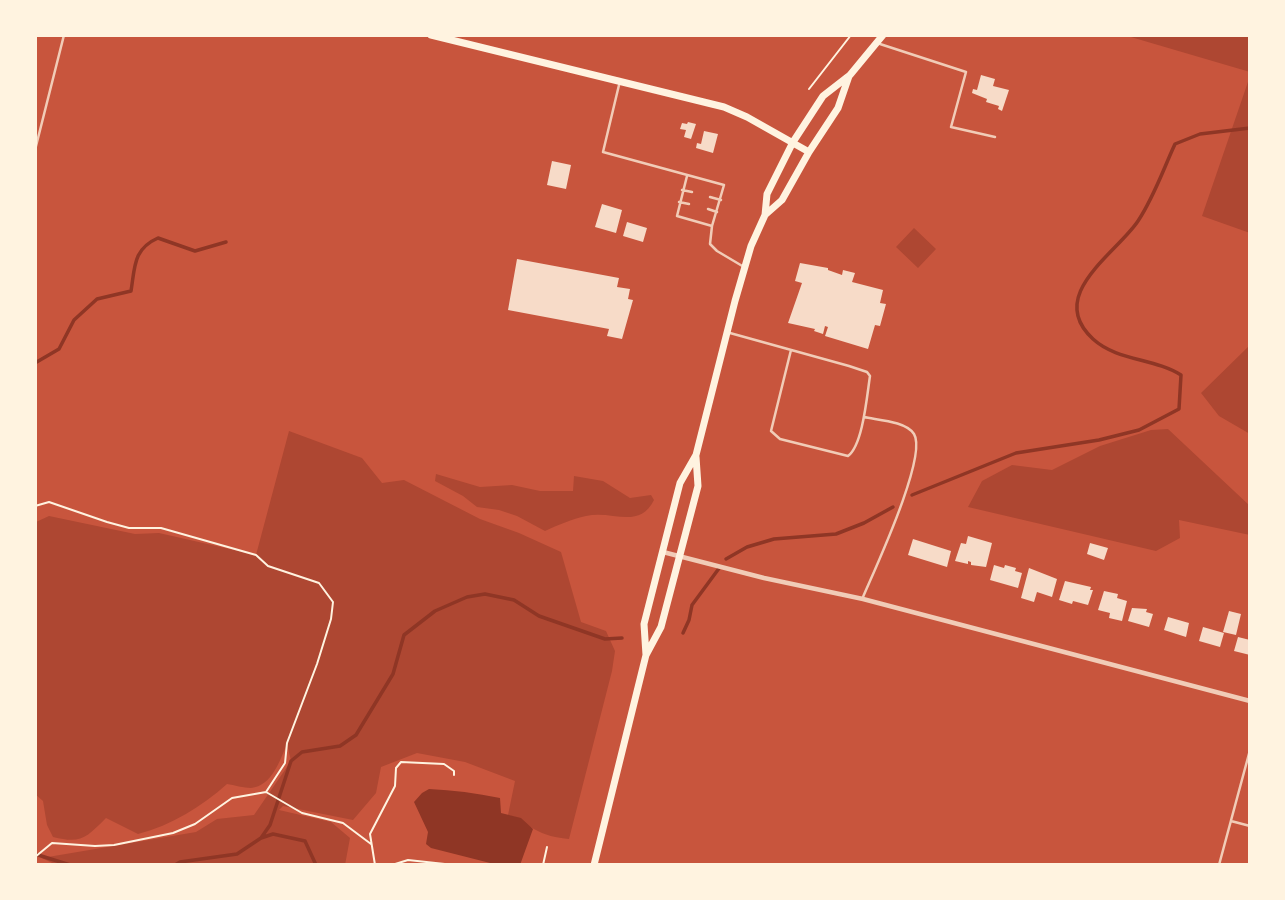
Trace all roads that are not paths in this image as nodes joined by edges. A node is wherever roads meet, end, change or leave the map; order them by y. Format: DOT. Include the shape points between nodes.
graph roads {
  1 [pos="64,35"];
  2 [pos="431,35"];
  3 [pos="883,35"];
  4 [pos="877,43"];
  5 [pos="850,75"];
  6 [pos="620,81"];
  7 [pos="995,137"];
  8 [pos="793,142"];
  9 [pos="35,150"];
  10 [pos="809,152"];
  11 [pos="687,176"];
  12 [pos="682,190"];
  13 [pos="692,192"];
  14 [pos="710,197"];
  15 [pos="721,200"];
  16 [pos="679,202"];
  17 [pos="689,204"];
  18 [pos="708,209"];
  19 [pos="717,212"];
  20 [pos="765,215"];
  21 [pos="712,226"];
  22 [pos="745,267"];
  23 [pos="727,332"];
  24 [pos="791,350"];
  25 [pos="864,416"];
  26 [pos="696,455"];
  27 [pos="662,552"];
  28 [pos="680,556"];
  29 [pos="863,599"];
  30 [pos="646,655"];
  31 [pos="1250,701"];
  32 [pos="1250,750"];
  33 [pos="1231,821"];
  34 [pos="1250,826"];
  35 [pos="594,865"];
  36 [pos="1219,865"];
  1 -- 9 [label="lane"];
  2 -- 6 [label="main road"];
  3 -- 4 [label="main road"];
  4 -- 5 [label="main road"];
  4 -- 7 [label="lane" via="966,72 951,127"];
  5 -- 8 [label="main road" via="823,96"];
  5 -- 10 [label="main road" via="838,108"];
  6 -- 8 [label="main road" via="724,107"];
  6 -- 11 [label="lane" via="603,152"];
  8 -- 10 [label="main road"];
  8 -- 20 [label="main road" via="767,194"];
  10 -- 20 [label="main road" via="782,200"];
  11 -- 12 [label="lane"];
  11 -- 15 [label="lane" via="724,185"];
  12 -- 13 [label="lane"];
  12 -- 16 [label="lane"];
  14 -- 15 [label="lane"];
  15 -- 19 [label="lane"];
  16 -- 17 [label="lane"];
  16 -- 21 [label="lane" via="677,216"];
  18 -- 19 [label="lane"];
  19 -- 21 [label="lane"];
  20 -- 22 [label="main road"];
  21 -- 22 [label="lane" via="710,244"];
  22 -- 23 [label="main road"];
  23 -- 24 [label="lane"];
  23 -- 26 [label="main road"];
  24 -- 25 [label="lane" via="867,372"];
  24 -- 25 [label="lane" via="771,431 780,439 848,456"];
  25 -- 29 [label="lane" via="904,426 914,434 917,447 899,515"];
  26 -- 27 [label="main road" via="680,482"];
  26 -- 28 [label="main road" via="698,486"];
  27 -- 28 [label="street"];
  27 -- 30 [label="main road" via="644,624"];
  28 -- 29 [label="street"];
  28 -- 30 [label="main road" via="661,627"];
  29 -- 31 [label="street"];
  30 -- 35 [label="main road"];
  32 -- 33 [label="lane"];
  33 -- 34 [label="lane"];
  33 -- 36 [label="lane"];
}
